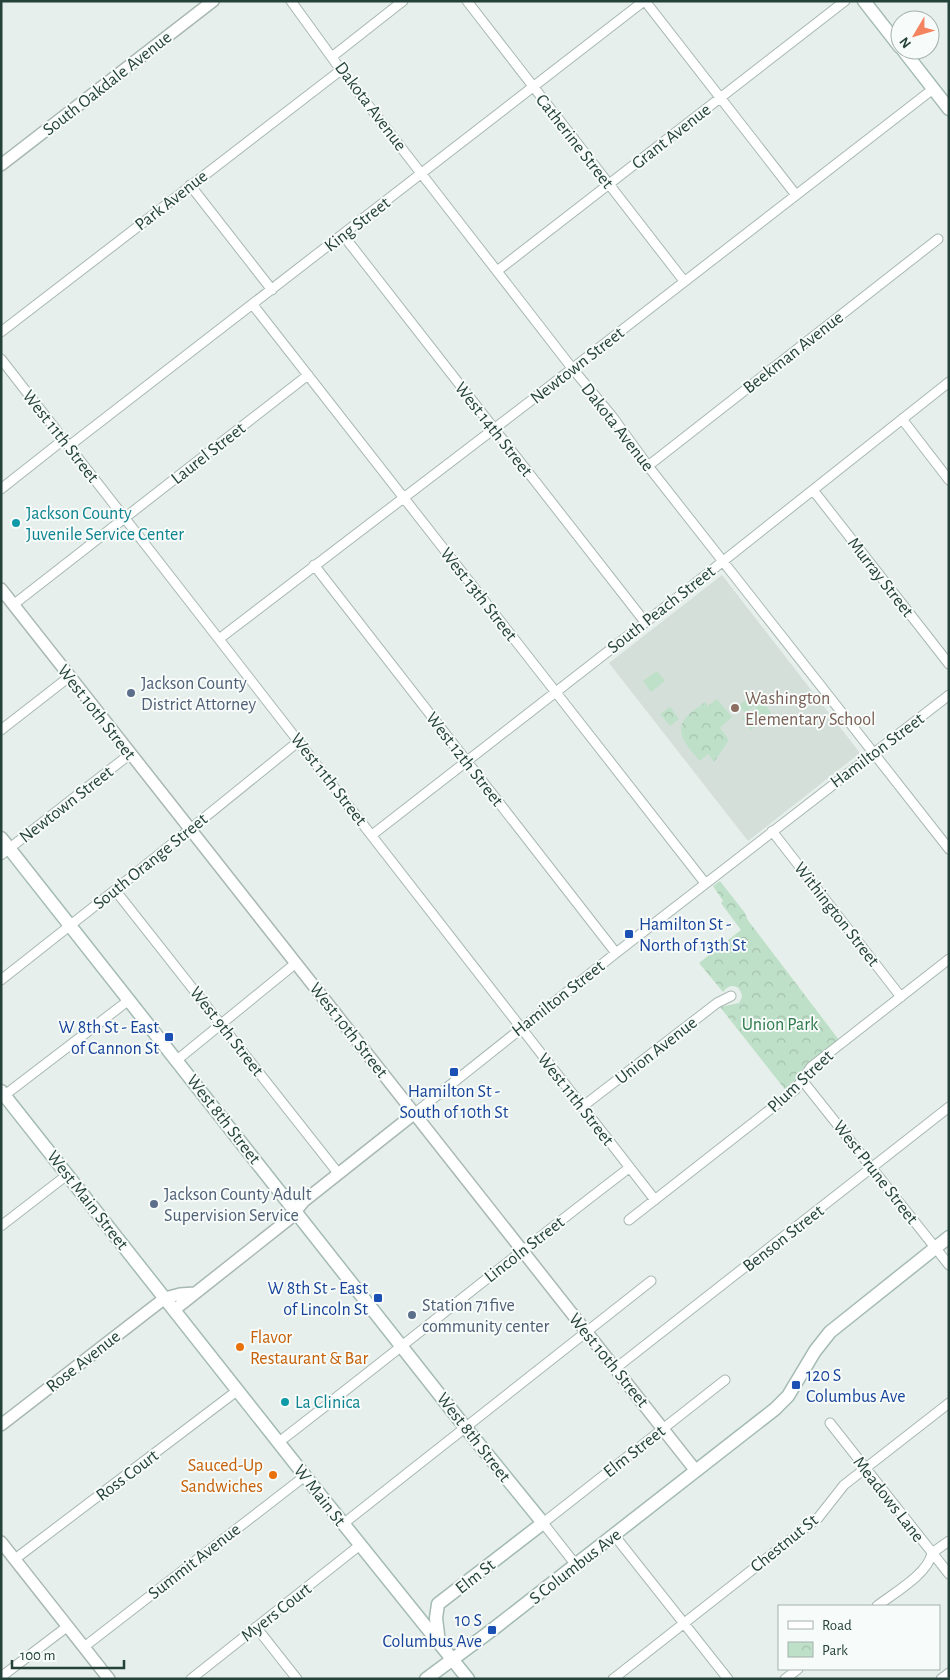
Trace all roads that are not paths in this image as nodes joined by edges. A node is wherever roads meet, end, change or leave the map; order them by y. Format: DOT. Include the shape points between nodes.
graph roads {
  1 [pos="213,1"];
  2 [pos="291,1"];
  3 [pos="403,1"];
  4 [pos="467,1"];
  5 [pos="644,1"];
  6 [pos="845,1"];
  7 [pos="864,1"];
  8 [pos="890,34"];
  9 [pos="333,56"];
  10 [pos="911,60"];
  11 [pos="341,70"];
  12 [pos="534,87"];
  13 [pos="933,89"];
  14 [pos="720,98"];
  15 [pos="949,109"];
  16 [pos="1,165"];
  17 [pos="422,174"];
  18 [pos="609,184"];
  19 [pos="190,185"];
  20 [pos="796,195"];
  21 [pos="343,235"];
  22 [pos="938,239"];
  23 [pos="497,271"];
  24 [pos="684,282"];
  25 [pos="272,290"];
  26 [pos="253,305"];
  27 [pos="1,332"];
  28 [pos="1,359"];
  29 [pos="572,368"];
  30 [pos="308,375"];
  31 [pos="949,382"];
  32 [pos="902,419"];
  33 [pos="493,429"];
  34 [pos="66,443"];
  35 [pos="648,466"];
  36 [pos="949,480"];
  37 [pos="1,489"];
  38 [pos="813,490"];
  39 [pos="403,497"];
  40 [pos="125,518"];
  41 [pos="724,561"];
  42 [pos="314,565"];
  43 [pos="1,589"];
  44 [pos="13,604"];
  45 [pos="645,622"];
  46 [pos="219,639"];
  47 [pos="949,664"];
  48 [pos="69,677"];
  49 [pos="556,692"];
  50 [pos="949,695"];
  51 [pos="1,730"];
  52 [pos="299,741"];
  53 [pos="873,753"];
  54 [pos="130,754"];
  55 [pos="467,762"];
  56 [pos="190,828"];
  57 [pos="772,831"];
  58 [pos="372,834"];
  59 [pos="1,838"];
  60 [pos="949,850"];
  61 [pos="6,852"];
  62 [pos="705,884"];
  63 [pos="116,890"];
  64 [pos="70,925"];
  65 [pos="616,952"];
  66 [pos="949,960"];
  67 [pos="296,964"];
  68 [pos="1,980"];
  69 [pos="731,996"];
  70 [pos="901,997"];
  71 [pos="128,1000"];
  72 [pos="222,1025"];
  73 [pos="520,1028"];
  74 [pos="177,1060"];
  75 [pos="802,1080"];
  76 [pos="2,1095"];
  77 [pos="582,1107"];
  78 [pos="949,1107"];
  79 [pos="415,1112"];
  80 [pos="629,1168"];
  81 [pos="873,1168"];
  82 [pos="67,1174"];
  83 [pos="338,1174"];
  84 [pos="655,1200"];
  85 [pos="296,1211"];
  86 [pos="628,1220"];
  87 [pos="1,1226"];
  88 [pos="949,1237"];
  89 [pos="935,1248"];
  90 [pos="522,1249"];
  91 [pos="949,1265"];
  92 [pos="651,1281"];
  93 [pos="195,1293"];
  94 [pos="164,1298"];
  95 [pos="174,1310"];
  96 [pos="587,1332"];
  97 [pos="402,1347"];
  98 [pos="616,1368"];
  99 [pos="725,1380"];
  100 [pos="238,1390"];
  101 [pos="949,1402"];
  102 [pos="830,1423"];
  103 [pos="1,1425"];
  104 [pos="465,1427"];
  105 [pos="663,1428"];
  106 [pos="279,1442"];
  107 [pos="865,1468"];
  108 [pos="696,1471"];
  109 [pos="305,1476"];
  110 [pos="543,1523"];
  111 [pos="343,1524"];
  112 [pos="614,1535"];
  113 [pos="949,1541"];
  114 [pos="1,1542"];
  115 [pos="360,1545"];
  116 [pos="932,1553"];
  117 [pos="15,1560"];
  118 [pos="576,1565"];
  119 [pos="949,1574"];
  120 [pos="438,1604"];
  121 [pos="878,1605"];
  122 [pos="412,1609"];
  123 [pos="684,1623"];
  124 [pos="68,1626"];
  125 [pos="256,1627"];
  126 [pos="439,1642"];
  127 [pos="84,1647"];
  128 [pos="452,1659"];
  129 [pos="797,1670"];
  130 [pos="949,1673"];
  131 [pos="1,1677"];
  132 [pos="109,1679"];
  133 [pos="191,1679"];
  134 [pos="297,1679"];
  135 [pos="426,1679"];
  136 [pos="468,1679"];
  137 [pos="613,1679"];
  138 [pos="728,1679"];
  139 [pos="785,1679"];
  140 [pos="941,1679"];
  1 -- 16 [label="street, South Oakdale Avenue"];
  2 -- 9 [label="street, Dakota Avenue"];
  3 -- 9 [label="street"];
  4 -- 12 [label="street, Catherine Street"];
  5 -- 12 [label="street, King Street"];
  5 -- 14 [label="street"];
  6 -- 14 [label="street, Grant Avenue"];
  7 -- 8 [label="main road"];
  9 -- 11 [label="street, Dakota Avenue"];
  10 -- 13 [label="main road"];
  11 -- 17 [label="street, Dakota Avenue"];
  11 -- 19 [label="street, Park Avenue"];
  12 -- 17 [label="street, King Street"];
  12 -- 18 [label="street, Catherine Street"];
  13 -- 15 [label="main road"];
  13 -- 20 [label="street, Newtown Street"];
  14 -- 18 [label="street, Grant Avenue"];
  14 -- 20 [label="street"];
  17 -- 21 [label="street, King Street"];
  17 -- 23 [label="street, Dakota Avenue"];
  18 -- 23 [label="street, Grant Avenue"];
  18 -- 24 [label="street, Catherine Street"];
  19 -- 25 [label="street"];
  19 -- 27 [label="street, Park Avenue"];
  20 -- 24 [label="street, Newtown Street"];
  21 -- 25 [label="street, King Street"];
  21 -- 33 [label="street, West 14th Street"];
  22 -- 35 [label="street, Beekman Avenue"];
  23 -- 29 [label="street, Dakota Avenue"];
  24 -- 29 [label="street, Newtown Street"];
  25 -- 26 [label="street, King Street"];
  26 -- 30 [label="street, West 13th Street"];
  26 -- 34 [label="street, King Street"];
  28 -- 34 [label="street, West 11th Street"];
  29 -- 33 [label="street, Newtown Street"];
  29 -- 35 [label="street, Dakota Avenue"];
  30 -- 39 [label="street, West 13th Street"];
  30 -- 40 [label="street, Laurel Street"];
  31 -- 32 [label="street, South Peach Street"];
  32 -- 36 [label="street"];
  32 -- 38 [label="street, South Peach Street"];
  33 -- 39 [label="street, Newtown Street"];
  33 -- 45 [label="street, West 14th Street"];
  34 -- 37 [label="street, King Street"];
  34 -- 40 [label="street, West 11th Street"];
  35 -- 41 [label="street, Dakota Avenue"];
  38 -- 41 [label="street, South Peach Street"];
  38 -- 47 [label="street, Murray Street"];
  39 -- 42 [label="street, Newtown Street"];
  39 -- 49 [label="street, West 13th Street"];
  40 -- 44 [label="street, Laurel Street"];
  40 -- 46 [label="street, West 11th Street"];
  41 -- 45 [label="street, South Peach Street"];
  41 -- 53 [label="street, Dakota Avenue"];
  42 -- 46 [label="street, Newtown Street"];
  42 -- 55 [label="street, West 12th Street"];
  43 -- 44 [label="street, West 10th Street"];
  44 -- 48 [label="street, West 10th Street"];
  45 -- 49 [label="street, South Peach Street"];
  46 -- 52 [label="street, West 11th Street"];
  48 -- 51 [label="street"];
  48 -- 54 [label="street, West 10th Street"];
  49 -- 55 [label="street, South Peach Street"];
  49 -- 62 [label="street, West 13th Street"];
  50 -- 53 [label="street, Hamilton Street"];
  52 -- 56 [label="street, South Orange Street"];
  52 -- 58 [label="street, West 11th Street"];
  53 -- 57 [label="street, Hamilton Street"];
  53 -- 60 [label="street, Dakota Avenue"];
  54 -- 56 [label="street, West 10th Street"];
  54 -- 61 [label="street, Newtown Street"];
  55 -- 58 [label="street, South Peach Street"];
  55 -- 65 [label="street, West 12th Street"];
  56 -- 63 [label="street, South Orange Street"];
  56 -- 67 [label="street, West 10th Street"];
  57 -- 62 [label="street, Hamilton Street"];
  57 -- 70 [label="street, Withington Street"];
  58 -- 73 [label="street, West 11th Street"];
  59 -- 61 [label="main road, West 8th Street"];
  61 -- 64 [label="main road, West 8th Street"];
  62 -- 65 [label="street, Hamilton Street"];
  63 -- 64 [label="street, South Orange Street"];
  63 -- 72 [label="street, West 9th Street"];
  64 -- 68 [label="street, South Orange Street"];
  64 -- 71 [label="main road, West 8th Street"];
  65 -- 73 [label="street, Hamilton Street"];
  66 -- 70 [label="street, Plum Street"];
  67 -- 72 [label="street"];
  67 -- 79 [label="street, West 10th Street"];
  69 -- 77 [label="street, Union Avenue" via="717,1003"];
  70 -- 75 [label="street, Plum Street" via="811,1067"];
  71 -- 74 [label="main road, West 8th Street"];
  71 -- 76 [label="street"];
  72 -- 74 [label="street"];
  72 -- 83 [label="street, West 9th Street"];
  73 -- 77 [label="street, West 11th Street"];
  73 -- 79 [label="street, Hamilton Street"];
  74 -- 85 [label="main road, West 8th Street"];
  75 -- 81 [label="street, West Prune Street"];
  75 -- 84 [label="street, Plum Street" via="795,1090"];
  76 -- 82 [label="main road, West Main Street"];
  77 -- 80 [label="street, West 11th Street"];
  78 -- 81 [label="street, Benson Street"];
  79 -- 83 [label="street, Hamilton Street"];
  79 -- 90 [label="street, West 10th Street"];
  80 -- 84 [label="street, West 11th Street"];
  80 -- 90 [label="street, Lincoln Street"];
  81 -- 89 [label="street, West Prune Street"];
  81 -- 98 [label="street, Benson Street"];
  82 -- 87 [label="street"];
  82 -- 94 [label="main road, West Main Street"];
  83 -- 85 [label="street, Hamilton Street"];
  84 -- 86 [label="street, Plum Street"];
  85 -- 93 [label="street, Hamilton Street"];
  85 -- 97 [label="main road, West 8th Street"];
  88 -- 89 [label="main road, S Columbus Ave"];
  89 -- 91 [label="street, West Prune Street"];
  89 -- 108 [label="main road, S Columbus Ave" via="840,1322 821,1342 792,1390 775,1409"];
  90 -- 96 [label="street, West 10th Street"];
  90 -- 97 [label="street, Lincoln Street"];
  92 -- 96 [label="street"];
  93 -- 94 [label="street"];
  93 -- 95 [label="street, Hamilton Street"];
  94 -- 95 [label="main road, West Main Street"];
  94 -- 103 [label="street, Rose Avenue"];
  95 -- 100 [label="main road, W Main St"];
  96 -- 98 [label="street, West 10th Street"];
  96 -- 104 [label="street"];
  97 -- 104 [label="main road, West 8th Street"];
  97 -- 106 [label="street, Lincoln Street"];
  98 -- 105 [label="street, West 10th Street"];
  99 -- 105 [label="street, Elm Street"];
  100 -- 106 [label="main road, W Main St"];
  100 -- 117 [label="street, Ross Court"];
  101 -- 107 [label="street, Chestnut St"];
  102 -- 107 [label="street, Meadows Lane"];
  104 -- 110 [label="main road, West 8th Street"];
  104 -- 111 [label="street"];
  105 -- 108 [label="street, West 10th Street"];
  105 -- 110 [label="street, Elm Street"];
  106 -- 109 [label="main road, W Main St"];
  107 -- 116 [label="street, Meadows Lane"];
  107 -- 123 [label="street, Chestnut St" via="844,1485 818,1518"];
  108 -- 112 [label="main road, S Columbus Ave"];
  109 -- 111 [label="main road, W Main St"];
  109 -- 127 [label="street, Summit Avenue"];
  110 -- 118 [label="street, West 8th Street"];
  110 -- 120 [label="main road, Elm St"];
  111 -- 115 [label="main road, W Main St"];
  112 -- 118 [label="main road, S Columbus Ave"];
  112 -- 123 [label="street"];
  113 -- 116 [label="street"];
  114 -- 117 [label="street"];
  115 -- 122 [label="main road, W Main St"];
  115 -- 125 [label="street, Myers Court"];
  116 -- 119 [label="street, Meadows Lane"];
  116 -- 121 [label="street" via="923,1570"];
  117 -- 124 [label="street"];
  118 -- 128 [label="main road, S Columbus Ave"];
  120 -- 122 [label="main road" via="426,1610"];
  120 -- 126 [label="main road, Elm St"];
  122 -- 126 [label="main road, W Main St"];
  123 -- 137 [label="street, Chestnut St"];
  123 -- 138 [label="street"];
  124 -- 127 [label="street"];
  124 -- 131 [label="street"];
  125 -- 133 [label="street, Myers Court"];
  125 -- 134 [label="street"];
  126 -- 128 [label="main road, W Main St"];
  127 -- 132 [label="street"];
  128 -- 135 [label="main road, S Columbus Ave"];
  128 -- 136 [label="main road, W Main St"];
  129 -- 139 [label="street"];
  130 -- 140 [label="street"];
}
